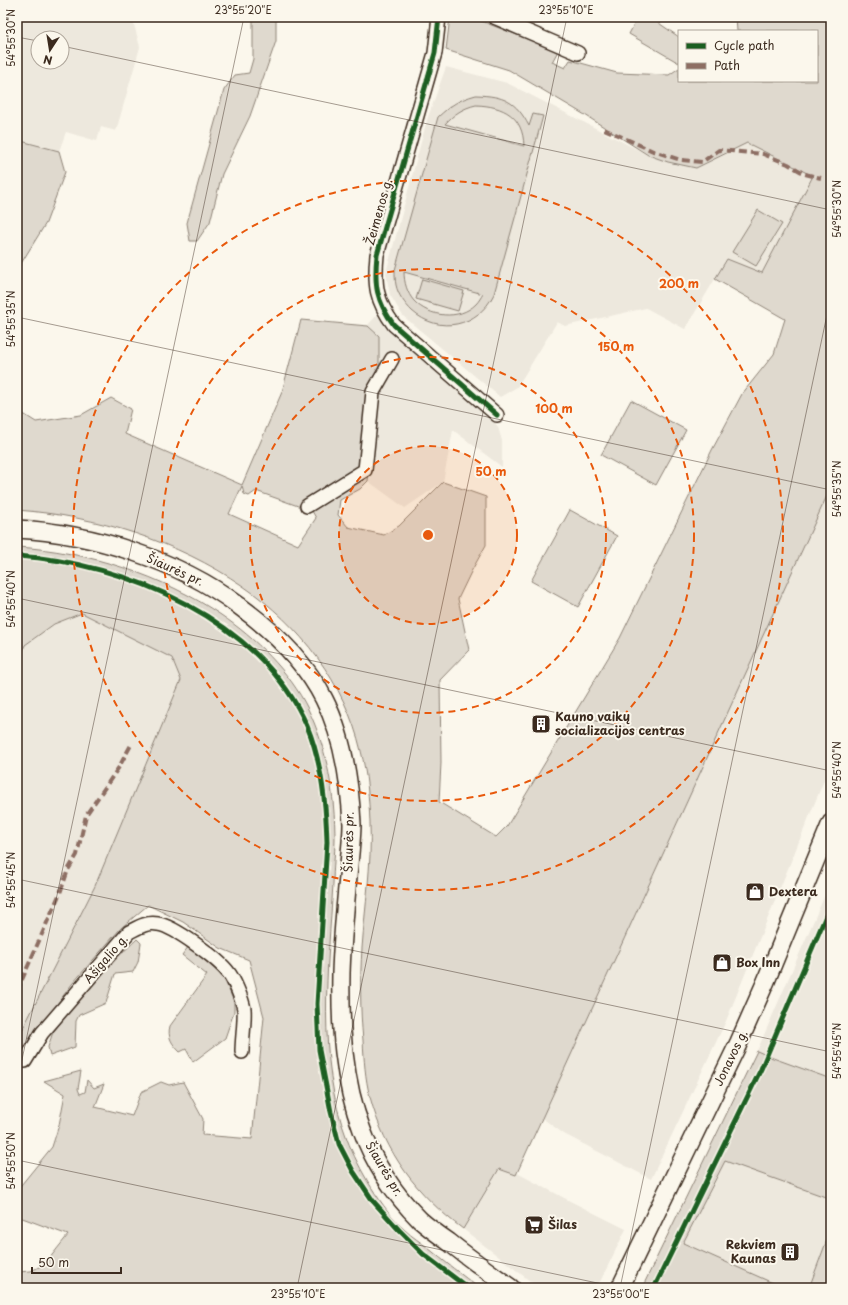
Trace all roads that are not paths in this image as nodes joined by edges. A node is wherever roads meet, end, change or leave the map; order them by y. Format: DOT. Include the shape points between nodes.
graph roads {
  1 [pos="439,17"];
  2 [pos="494,17"];
  3 [pos="578,53"];
  4 [pos="392,359"];
  5 [pos="497,415"];
  6 [pos="307,506"];
  7 [pos="17,529"];
  8 [pos="831,823"];
  9 [pos="242,1052"];
  10 [pos="17,1061"];
  11 [pos="511,1288"];
  12 [pos="620,1288"];
  1 -- 5 [label="street, Žeimenos g." via="433,59 377,255 375,272 378,297 394,325"];
  2 -- 3 [label="street"];
  4 -- 6 [label="street" via="373,392 365,470"];
  7 -- 11 [label="main road, Šiaurės pr." via="66,534 101,542 187,574 224,594 255,618 279,639 307,671 324,699 338,732 346,768 352,825 341,972 343,1043 351,1092 362,1131 374,1158 401,1200 422,1222"];
  8 -- 12 [label="main road, Jonavos g." via="739,1042"];
  9 -- 10 [label="street, Ašigalio g." via="244,1009 230,973 215,958 180,934 159,924 144,924 129,932 42,1033 25,1061"];
}
